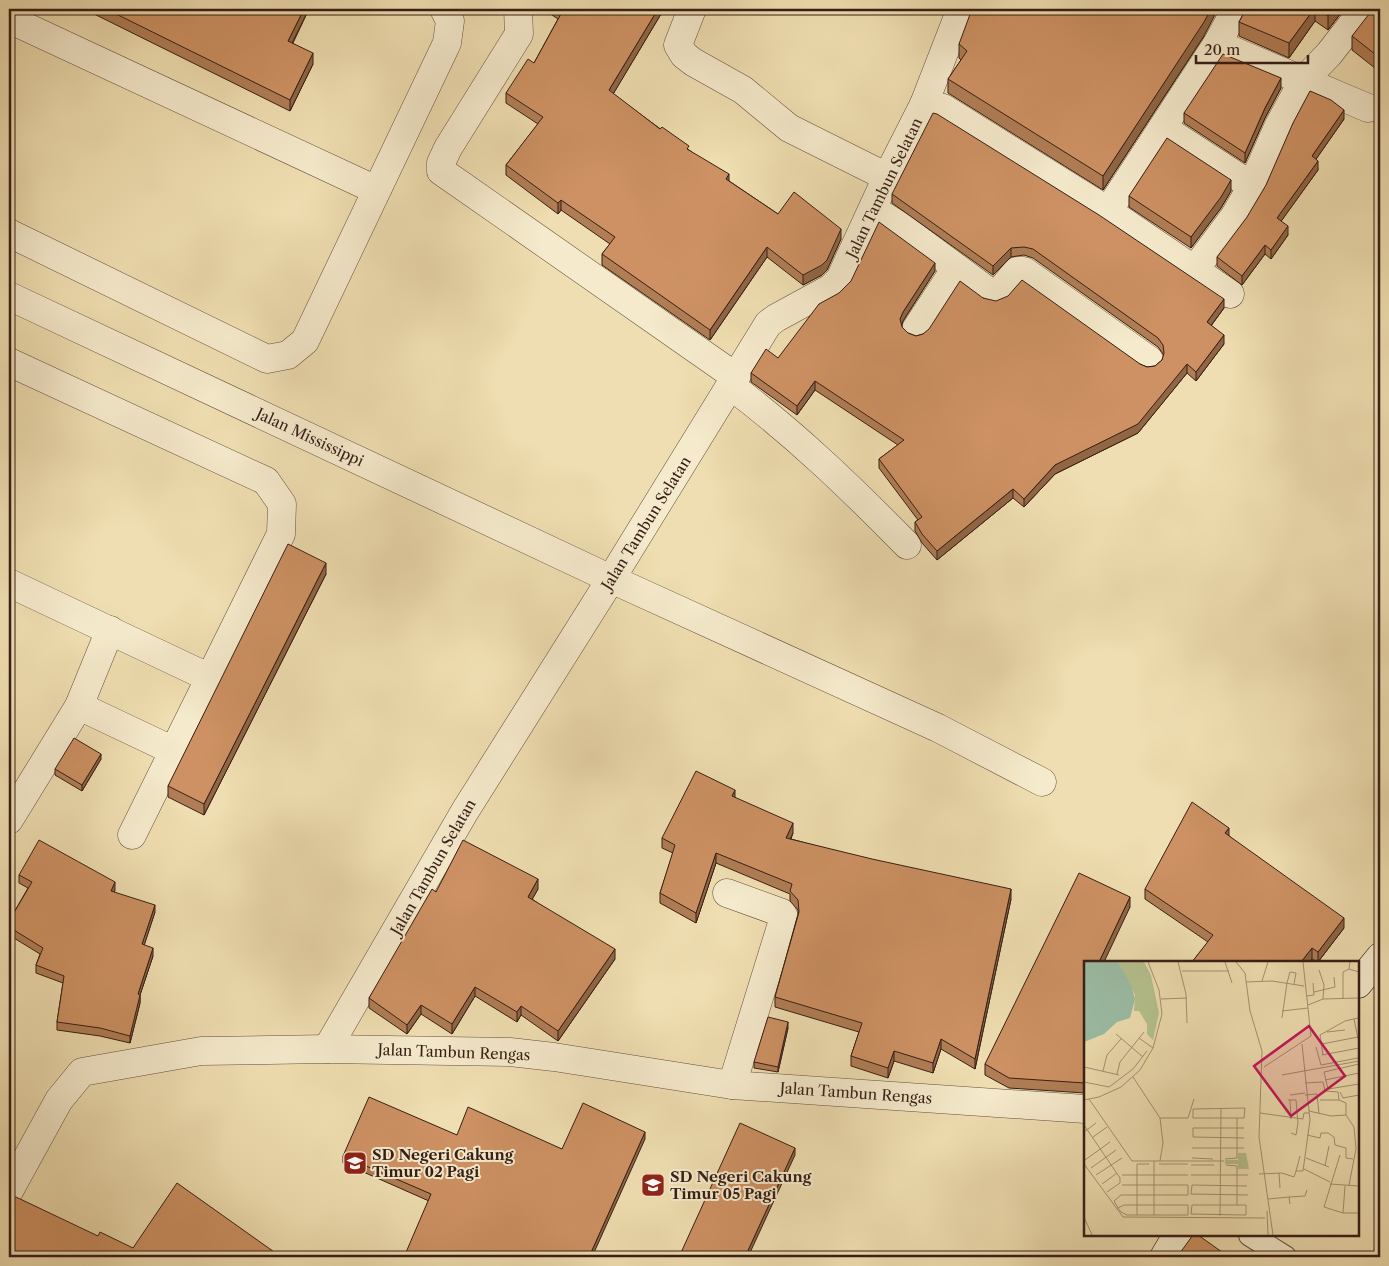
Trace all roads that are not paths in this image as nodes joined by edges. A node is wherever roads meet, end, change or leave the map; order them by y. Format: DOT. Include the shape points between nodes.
graph roads {
  1 [pos="444,9"];
  2 [pos="518,9"];
  3 [pos="692,9"];
  4 [pos="961,9"];
  5 [pos="1236,9"];
  6 [pos="1364,9"];
  7 [pos="9,19"];
  8 [pos="1218,44"];
  9 [pos="1304,81"];
  10 [pos="924,104"];
  11 [pos="1368,108"];
  12 [pos="1163,128"];
  13 [pos="887,177"];
  14 [pos="1252,186"];
  15 [pos="376,190"];
  16 [pos="873,209"];
  17 [pos="1108,211"];
  18 [pos="9,233"];
  19 [pos="956,268"];
  20 [pos="1195,270"];
  21 [pos="1230,294"];
  22 [pos="9,296"];
  23 [pos="916,329"];
  24 [pos="1149,360"];
  25 [pos="9,362"];
  26 [pos="734,381"];
  27 [pos="907,545"];
  28 [pos="611,579"];
  29 [pos="9,582"];
  30 [pos="110,630"];
  31 [pos="210,678"];
  32 [pos="79,706"];
  33 [pos="174,751"];
  34 [pos="1042,782"];
  35 [pos="9,819"];
  36 [pos="132,835"];
  37 [pos="727,893"];
  38 [pos="1380,956"];
  39 [pos="1359,983"];
  40 [pos="327,1049"];
  41 [pos="732,1085"];
  42 [pos="1084,1109"];
  43 [pos="9,1191"];
  44 [pos="1176,1236"];
  45 [pos="1252,1236"];
  46 [pos="1164,1257"];
  47 [pos="1285,1257"];
  1 -- 15 [label="street" via="450,21 447,43"];
  2 -- 26 [label="street" via="519,34 448,148 441,164 442,171"];
  3 -- 13 [label="street" via="678,45 684,55 743,90 788,128"];
  4 -- 10 [label="street, Jalan Tambun Selatan"];
  5 -- 8 [label="street"];
  6 -- 9 [label="street"];
  7 -- 15 [label="street"];
  8 -- 9 [label="street"];
  8 -- 12 [label="street"];
  9 -- 11 [label="street"];
  9 -- 14 [label="street" via="1279,125"];
  10 -- 13 [label="street, Jalan Tambun Selatan"];
  10 -- 17 [label="street" via="943,108"];
  12 -- 14 [label="street"];
  12 -- 17 [label="street"];
  13 -- 16 [label="street, Jalan Tambun Selatan"];
  14 -- 20 [label="street" via="1234,217"];
  15 -- 18 [label="street" via="305,340 288,355 267,359"];
  16 -- 19 [label="street"];
  16 -- 26 [label="street, Jalan Tambun Selatan" via="840,279 831,288 772,321"];
  17 -- 20 [label="street"];
  19 -- 23 [label="street"];
  19 -- 24 [label="street" via="992,294 996,294 1017,271 1024,271"];
  20 -- 21 [label="street"];
  22 -- 28 [label="street, Jalan Mississippi"];
  25 -- 31 [label="street" via="266,481 282,504 281,534"];
  26 -- 27 [label="street" via="842,479"];
  26 -- 28 [label="street, Jalan Tambun Selatan"];
  28 -- 34 [label="street, Jalan Mississippi" via="938,728"];
  28 -- 40 [label="street, Jalan Tambun Selatan" via="465,811"];
  29 -- 30 [label="street"];
  30 -- 31 [label="street"];
  30 -- 32 [label="street"];
  31 -- 33 [label="street"];
  32 -- 33 [label="street"];
  32 -- 35 [label="street"];
  33 -- 36 [label="street"];
  37 -- 41 [label="street" via="782,913 784,917"];
  38 -- 39 [label="street"];
  40 -- 41 [label="street, Jalan Tambun Rengas" via="510,1052"];
  40 -- 43 [label="street, Jalan Tambun Rengas" via="201,1051 82,1072 59,1100"];
  41 -- 42 [label="street, Jalan Tambun Rengas"];
  44 -- 46 [label="street"];
  45 -- 47 [label="lane"];
}
